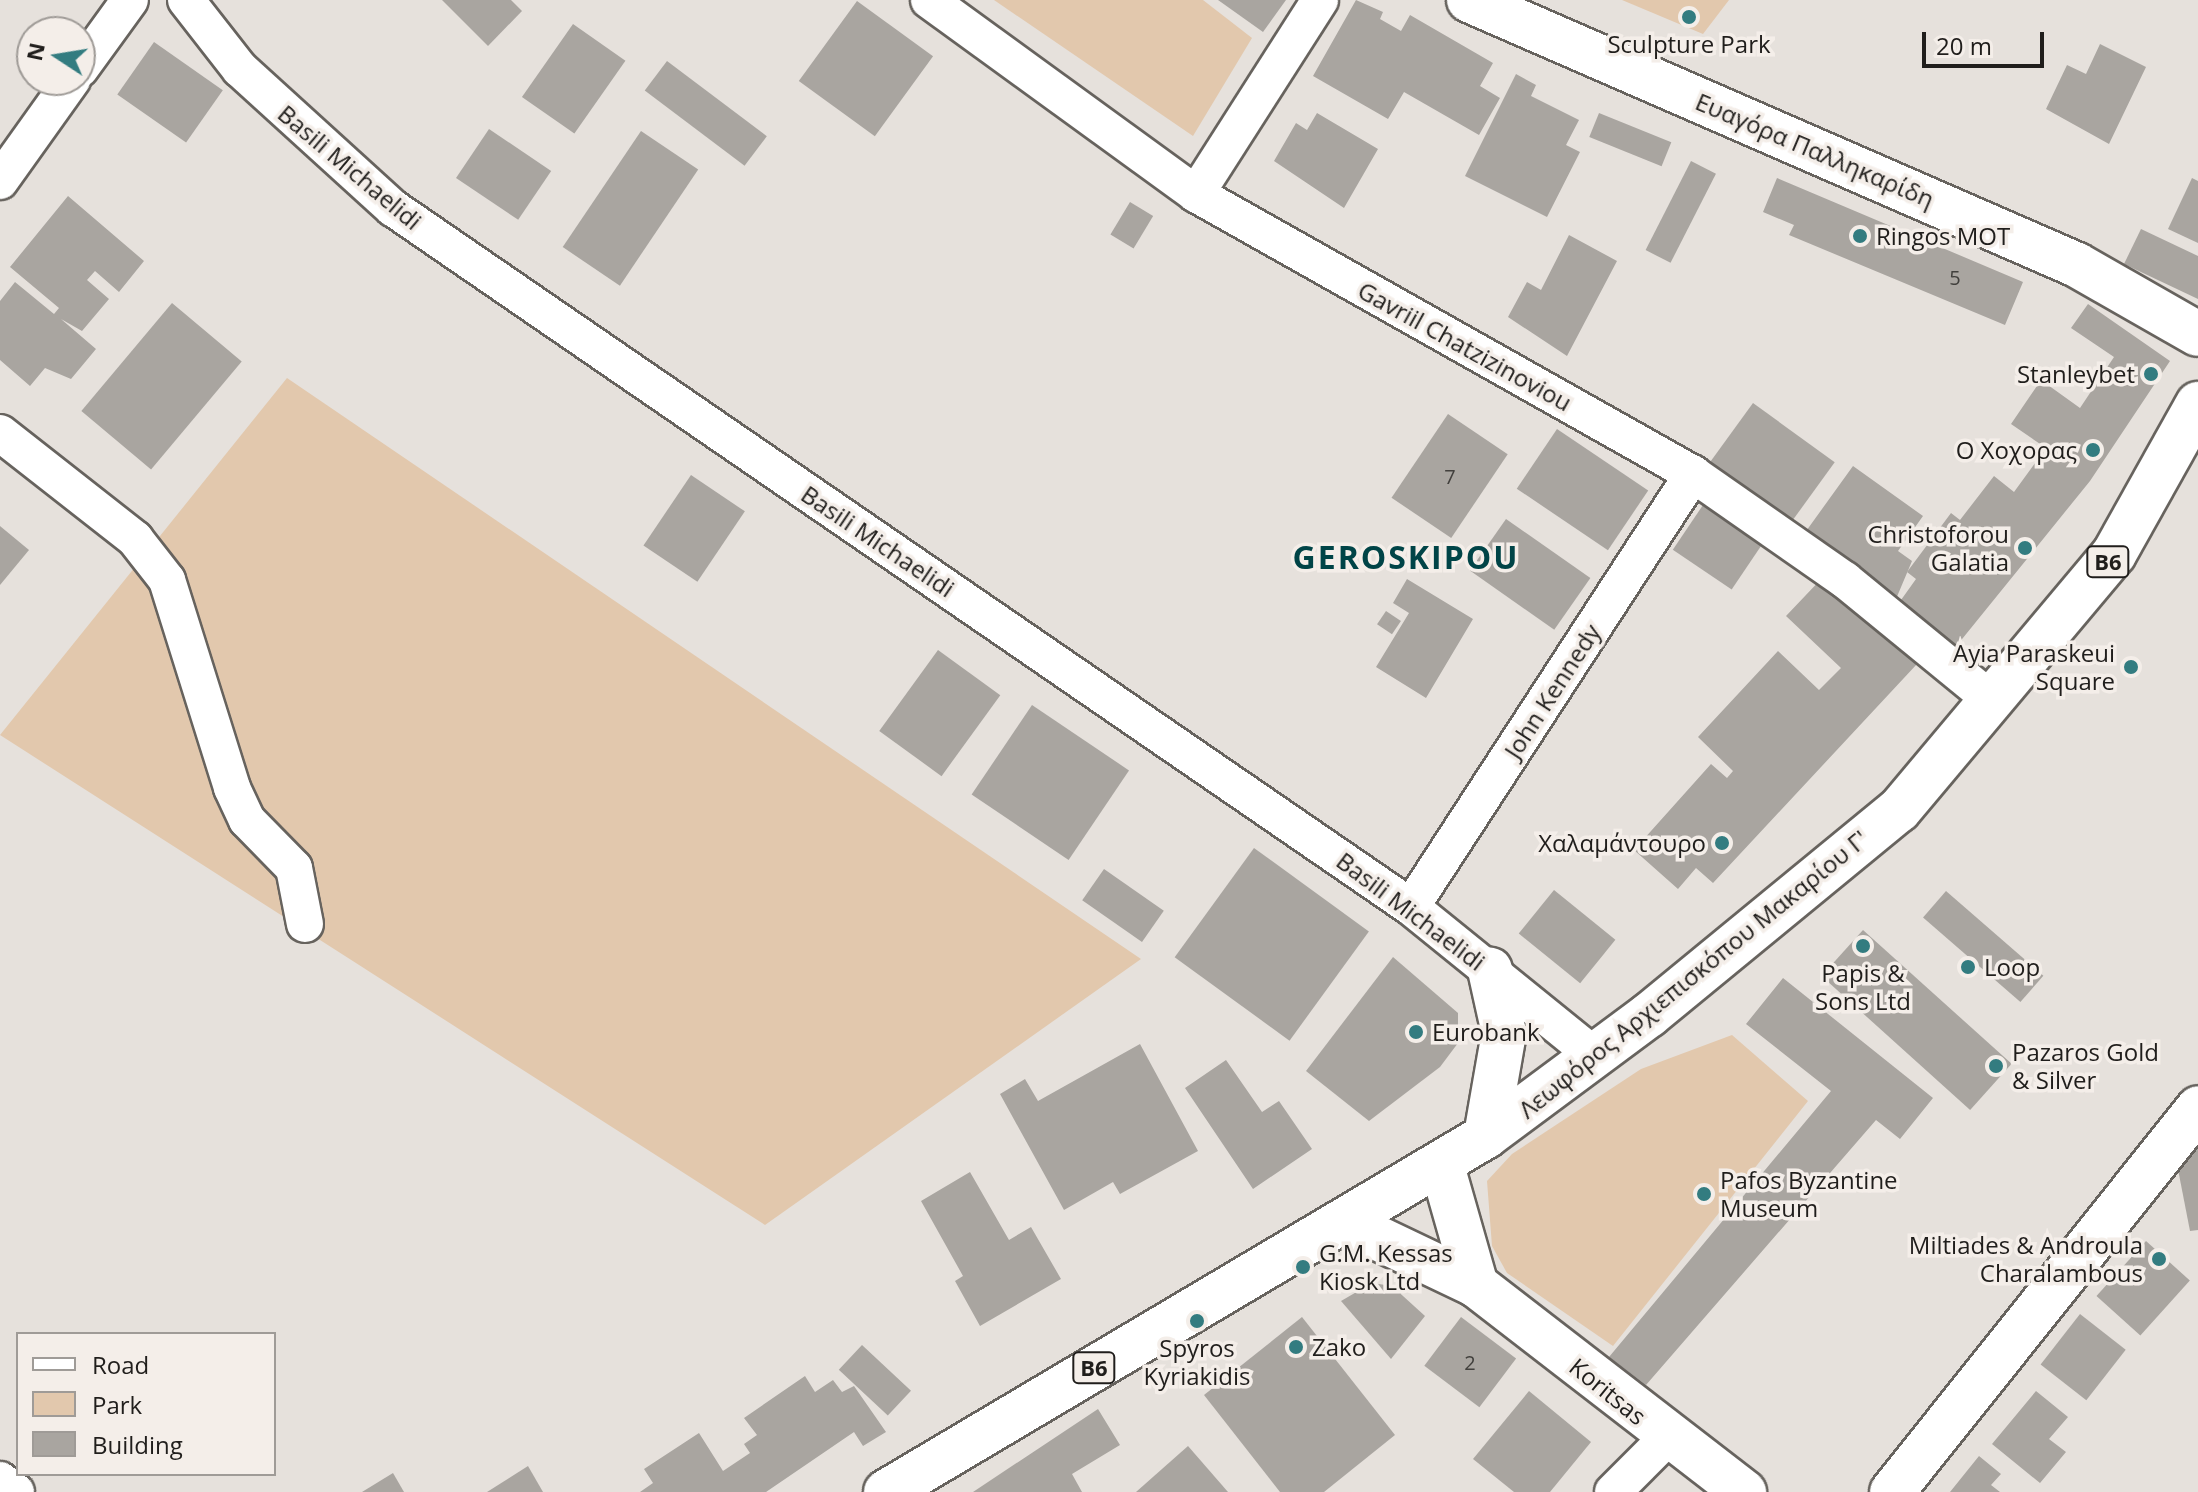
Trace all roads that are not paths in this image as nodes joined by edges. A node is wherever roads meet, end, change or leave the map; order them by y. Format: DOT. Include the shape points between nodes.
graph roads {
  1 [pos="130,0"];
  2 [pos="186,0"];
  3 [pos="929,0"];
  4 [pos="1320,0"];
  5 [pos="1469,0"];
  6 [pos="96,47"];
  7 [pos="60,96"];
  8 [pos="2,173"];
  9 [pos="1196,194"];
  10 [pos="2198,334"];
  11 [pos="2198,404"];
  12 [pos="0,433"];
  13 [pos="1693,474"];
  14 [pos="1993,701"];
  15 [pos="1411,907"];
  16 [pos="305,924"];
  17 [pos="1490,970"];
  18 [pos="1595,1056"];
  19 [pos="2198,1108"];
  20 [pos="1486,1136"];
  21 [pos="1442,1166"];
  22 [pos="1346,1223"];
  23 [pos="1476,1285"];
  24 [pos="1667,1438"];
  25 [pos="0,1480"];
  26 [pos="16,1492"];
  27 [pos="886,1492"];
  28 [pos="1613,1492"];
  29 [pos="1744,1492"];
  30 [pos="1892,1492"];
  1 -- 6 [label="street"];
  2 -- 15 [label="street, Basili Michaelidi" via="240,69 393,208"];
  3 -- 9 [label="street, Gavriil Chatzizinoviou"];
  4 -- 9 [label="street"];
  5 -- 10 [label="main road, Ευαγόρα Παλληκαρίδη" via="2077,265"];
  7 -- 8 [label="street"];
  9 -- 13 [label="street, Gavriil Chatzizinoviou"];
  11 -- 14 [label="main road, Λεωφόρος Αρχιεπισκόπου Μακαρίου Γ' / B6" via="2114,554"];
  12 -- 16 [label="street" via="135,539 167,580 232,788 247,820 294,868"];
  13 -- 14 [label="street, Gavriil Chatzizinoviou" via="1845,580"];
  13 -- 15 [label="street, John Kennedy"];
  14 -- 18 [label="main road, Λεωφόρος Αρχιεπισκόπου Μακαρίου Γ' / B6" via="1899,810"];
  15 -- 17 [label="street, Basili Michaelidi"];
  17 -- 18 [label="street, Basili Michaelidi"];
  17 -- 20 [label="main road" via="1504,1033"];
  18 -- 20 [label="main road, Λεωφόρος Αρχιεπισκόπου Μακαρίου Γ' / B6"];
  19 -- 30 [label="main road"];
  20 -- 21 [label="main road, Λεωφόρος Αρχιεπισκόπου Μακαρίου Γ' / B6"];
  21 -- 22 [label="main road, Λεωφόρος Αρχιεπισκόπου Μακαρίου Γ' / B6"];
  21 -- 23 [label="main road"];
  22 -- 23 [label="main road, Koritsas"];
  22 -- 27 [label="main road, Λεωφόρος Αρχιεπισκόπου Μακαρίου Γ' / B6"];
  23 -- 24 [label="main road, Koritsas"];
  24 -- 28 [label="street"];
  24 -- 29 [label="main road, Koritsas"];
  25 -- 26 [label="street"];
}
